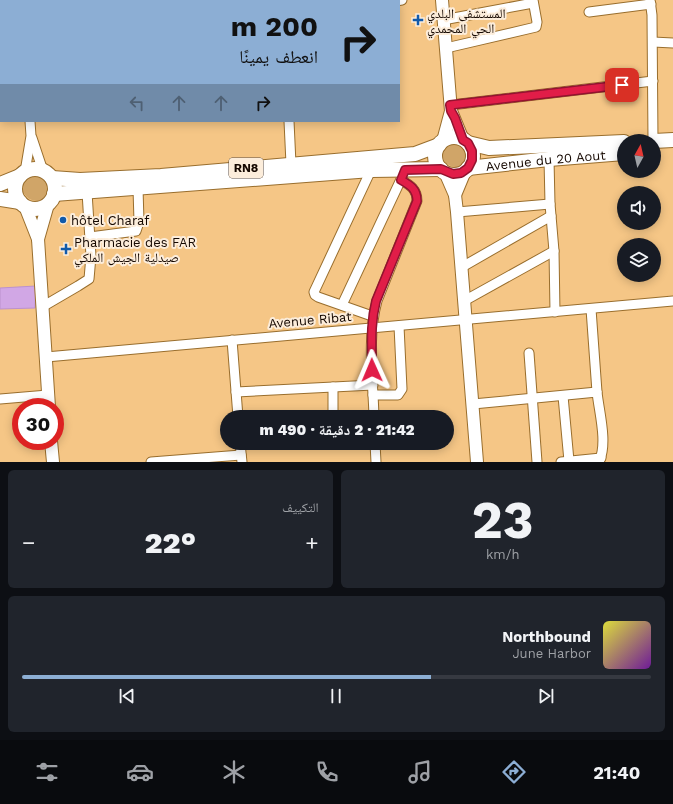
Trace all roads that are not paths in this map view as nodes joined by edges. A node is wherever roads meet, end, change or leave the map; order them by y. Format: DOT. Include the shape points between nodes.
graph roads {
  1 [pos="442,0"];
  2 [pos="533,1"];
  3 [pos="650,2"];
  4 [pos="589,12"];
  5 [pos="444,20"];
  6 [pos="653,42"];
  7 [pos="673,43"];
  8 [pos="446,48"];
  9 [pos="653,81"];
  10 [pos="451,108"];
  11 [pos="30,122"];
  12 [pos="289,122"];
  13 [pos="653,134"];
  14 [pos="31,136"];
  15 [pos="673,140"];
  16 [pos="465,141"];
  17 [pos="661,141"];
  18 [pos="617,142"];
  19 [pos="441,143"];
  20 [pos="673,149"];
  21 [pos="661,150"];
  22 [pos="617,154"];
  23 [pos="549,159"];
  24 [pos="292,164"];
  25 [pos="371,170"];
  26 [pos="467,170"];
  27 [pos="443,171"];
  28 [pos="23,174"];
  29 [pos="47,174"];
  30 [pos="403,175"];
  31 [pos="0,184"];
  32 [pos="138,188"];
  33 [pos="87,192"];
  34 [pos="455,195"];
  35 [pos="0,199"];
  36 [pos="51,199"];
  37 [pos="23,204"];
  38 [pos="550,204"];
  39 [pos="457,212"];
  40 [pos="551,216"];
  41 [pos="90,237"];
  42 [pos="38,239"];
  43 [pos="554,251"];
  44 [pos="462,267"];
  45 [pos="464,301"];
  46 [pos="673,301"];
  47 [pos="342,305"];
  48 [pos="42,307"];
  49 [pos="591,309"];
  50 [pos="555,312"];
  51 [pos="372,316"];
  52 [pos="466,320"];
  53 [pos="399,326"];
  54 [pos="372,328"];
  55 [pos="232,340"];
  56 [pos="529,353"];
  57 [pos="46,356"];
  58 [pos="373,385"];
  59 [pos="333,387"];
  60 [pos="236,392"];
  61 [pos="597,392"];
  62 [pos="373,395"];
  63 [pos="563,396"];
  64 [pos="0,398"];
  65 [pos="49,398"];
  66 [pos="532,398"];
  67 [pos="12,399"];
  68 [pos="473,404"];
  69 [pos="237,410"];
  70 [pos="333,410"];
  71 [pos="374,410"];
  72 [pos="52,450"];
  73 [pos="376,450"];
  74 [pos="242,458"];
  75 [pos="600,460"];
  76 [pos="53,462"];
  77 [pos="151,462"];
  78 [pos="376,462"];
  79 [pos="477,462"];
  80 [pos="537,462"];
  81 [pos="565,462"];
  1 -- 5 [label="street"];
  2 -- 5 [label="street"];
  2 -- 8 [label="street" via="536,27"];
  3 -- 4 [label="street"];
  3 -- 6 [label="street"];
  5 -- 8 [label="street"];
  6 -- 7 [label="street"];
  6 -- 9 [label="street"];
  8 -- 10 [label="street"];
  9 -- 10 [label="street"];
  9 -- 13 [label="street"];
  10 -- 16 [label="street"];
  10 -- 19 [label="street"];
  11 -- 14 [label="street"];
  12 -- 24 [label="street"];
  14 -- 28 [label="street"];
  14 -- 29 [label="street"];
  15 -- 17 [label="main road"];
  16 -- 18 [label="main road, Avenue du 20 Aout / RN8" via="489,148"];
  16 -- 19 [label="main road, RN8" via="453,138"];
  16 -- 26 [label="main road" via="473,156"];
  19 -- 24 [label="main road, RN8" via="415,154"];
  19 -- 27 [label="main road" via="436,156 437,163"];
  20 -- 21 [label="main road"];
  22 -- 23 [label="main road, Avenue du 20 Aout / RN8"];
  23 -- 26 [label="main road, Avenue du 20 Aout / RN8"];
  23 -- 38 [label="street"];
  24 -- 29 [label="main road, RN8" via="80,180"];
  25 -- 30 [label="main road, RN8"];
  25 -- 32 [label="main road, RN8"];
  25 -- 47 [label="street" via="314,292 318,297"];
  26 -- 27 [label="main road, RN8" via="453,174"];
  26 -- 34 [label="street"];
  27 -- 30 [label="main road, RN8"];
  27 -- 34 [label="street"];
  28 -- 29 [label="main road, RN8" via="34,169"];
  28 -- 31 [label="main road, RN8"];
  28 -- 37 [label="main road" via="16,182 15,189 16,196"];
  29 -- 36 [label="main road" via="54,183"];
  30 -- 47 [label="street"];
  30 -- 51 [label="street" via="414,189 417,201"];
  32 -- 33 [label="main road, RN8"];
  32 -- 41 [label="street" via="139,222 136,231"];
  33 -- 36 [label="main road, RN8"];
  33 -- 41 [label="street"];
  34 -- 39 [label="street"];
  35 -- 37 [label="main road, RN8"];
  36 -- 37 [label="main road, RN8" via="37,208"];
  36 -- 42 [label="street"];
  37 -- 42 [label="street"];
  38 -- 39 [label="street"];
  38 -- 40 [label="street"];
  39 -- 44 [label="street"];
  40 -- 43 [label="street"];
  40 -- 44 [label="street"];
  41 -- 48 [label="street" via="89,279"];
  42 -- 48 [label="street"];
  43 -- 45 [label="street"];
  43 -- 50 [label="street"];
  44 -- 45 [label="street"];
  45 -- 52 [label="street"];
  46 -- 49 [label="street, Avenue Ribat"];
  47 -- 51 [label="street"];
  48 -- 57 [label="street"];
  49 -- 50 [label="street, Avenue Ribat"];
  49 -- 61 [label="street"];
  50 -- 52 [label="street, Avenue Ribat"];
  51 -- 54 [label="street"];
  52 -- 53 [label="street, Avenue Ribat"];
  52 -- 68 [label="street"];
  53 -- 54 [label="street, Avenue Ribat"];
  53 -- 62 [label="street" via="401,393"];
  54 -- 55 [label="street, Avenue Ribat"];
  54 -- 58 [label="street"];
  55 -- 57 [label="street, Avenue Ribat"];
  55 -- 60 [label="street"];
  56 -- 66 [label="street"];
  57 -- 65 [label="street"];
  58 -- 59 [label="street"];
  58 -- 62 [label="street"];
  59 -- 60 [label="street"];
  59 -- 70 [label="street"];
  60 -- 69 [label="street"];
  61 -- 63 [label="street"];
  61 -- 75 [label="street" via="602,438"];
  62 -- 71 [label="street"];
  63 -- 66 [label="street"];
  63 -- 81 [label="street"];
  64 -- 67 [label="street"];
  66 -- 68 [label="street"];
  66 -- 80 [label="street"];
  68 -- 79 [label="street"];
  72 -- 76 [label="street"];
  73 -- 78 [label="street"];
  74 -- 77 [label="street"];
  75 -- 81 [label="street"];
}
